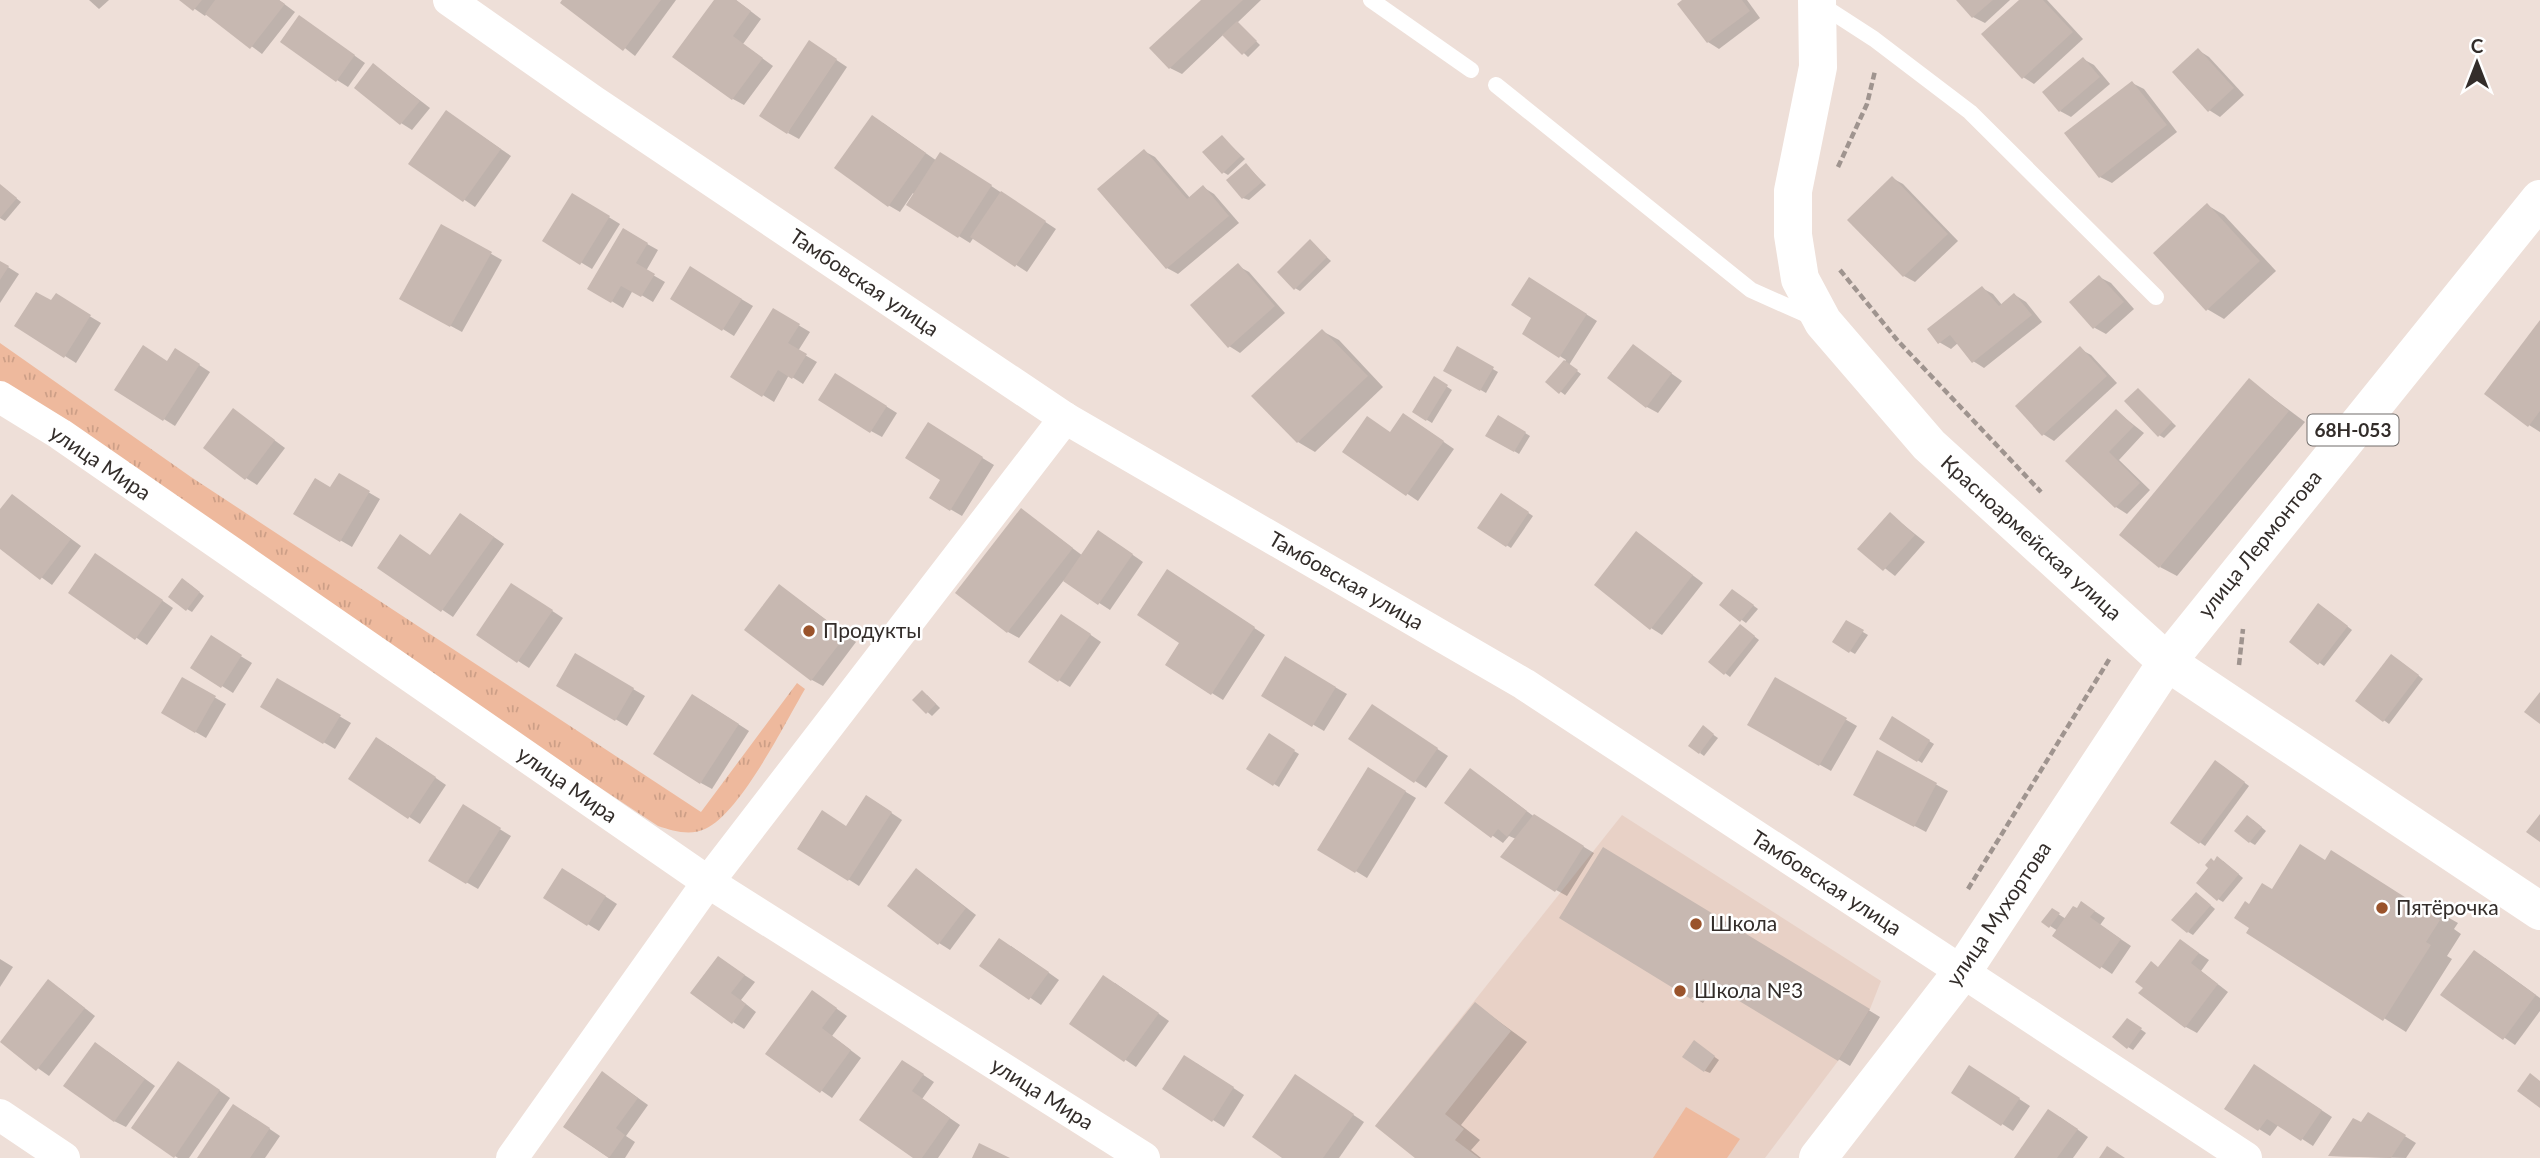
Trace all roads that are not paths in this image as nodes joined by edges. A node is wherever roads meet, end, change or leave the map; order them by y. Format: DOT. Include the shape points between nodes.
graph roads {
  1 [pos="449,0"];
  2 [pos="1371,0"];
  3 [pos="1817,1"];
  4 [pos="1471,70"];
  5 [pos="1496,85"];
  6 [pos="2540,200"];
  7 [pos="2155,297"];
  8 [pos="1823,322"];
  9 [pos="0,397"];
  10 [pos="1065,418"];
  11 [pos="2167,662"];
  12 [pos="708,882"];
  13 [pos="2540,911"];
  14 [pos="1962,972"];
  15 [pos="0,1115"];
  16 [pos="64,1158"];
  17 [pos="512,1158"];
  18 [pos="1144,1158"];
  19 [pos="1818,1158"];
  20 [pos="2246,1158"];
  1 -- 10 [label="street, Тамбовская улица" via="593,102"];
  2 -- 4 [label="lane"];
  3 -- 7 [label="lane" via="1970,112"];
  3 -- 8 [label="street, Красноармейская улица" via="1818,67 1793,191 1793,235 1800,279"];
  5 -- 8 [label="lane" via="1751,290"];
  6 -- 11 [label="street, улица Лермонтова / 68Н-053"];
  8 -- 11 [label="street, Красноармейская улица" via="1929,445"];
  9 -- 12 [label="street, улица Мира"];
  10 -- 12 [label="street"];
  10 -- 14 [label="street, Тамбовская улица" via="1524,684"];
  11 -- 13 [label="street, Красноармейская улица"];
  11 -- 14 [label="street, улица Мухортова"];
  12 -- 17 [label="street"];
  12 -- 18 [label="street, улица Мира"];
  14 -- 19 [label="street, улица Мухортова"];
  14 -- 20 [label="street, Тамбовская улица"];
  15 -- 16 [label="street"];
}
